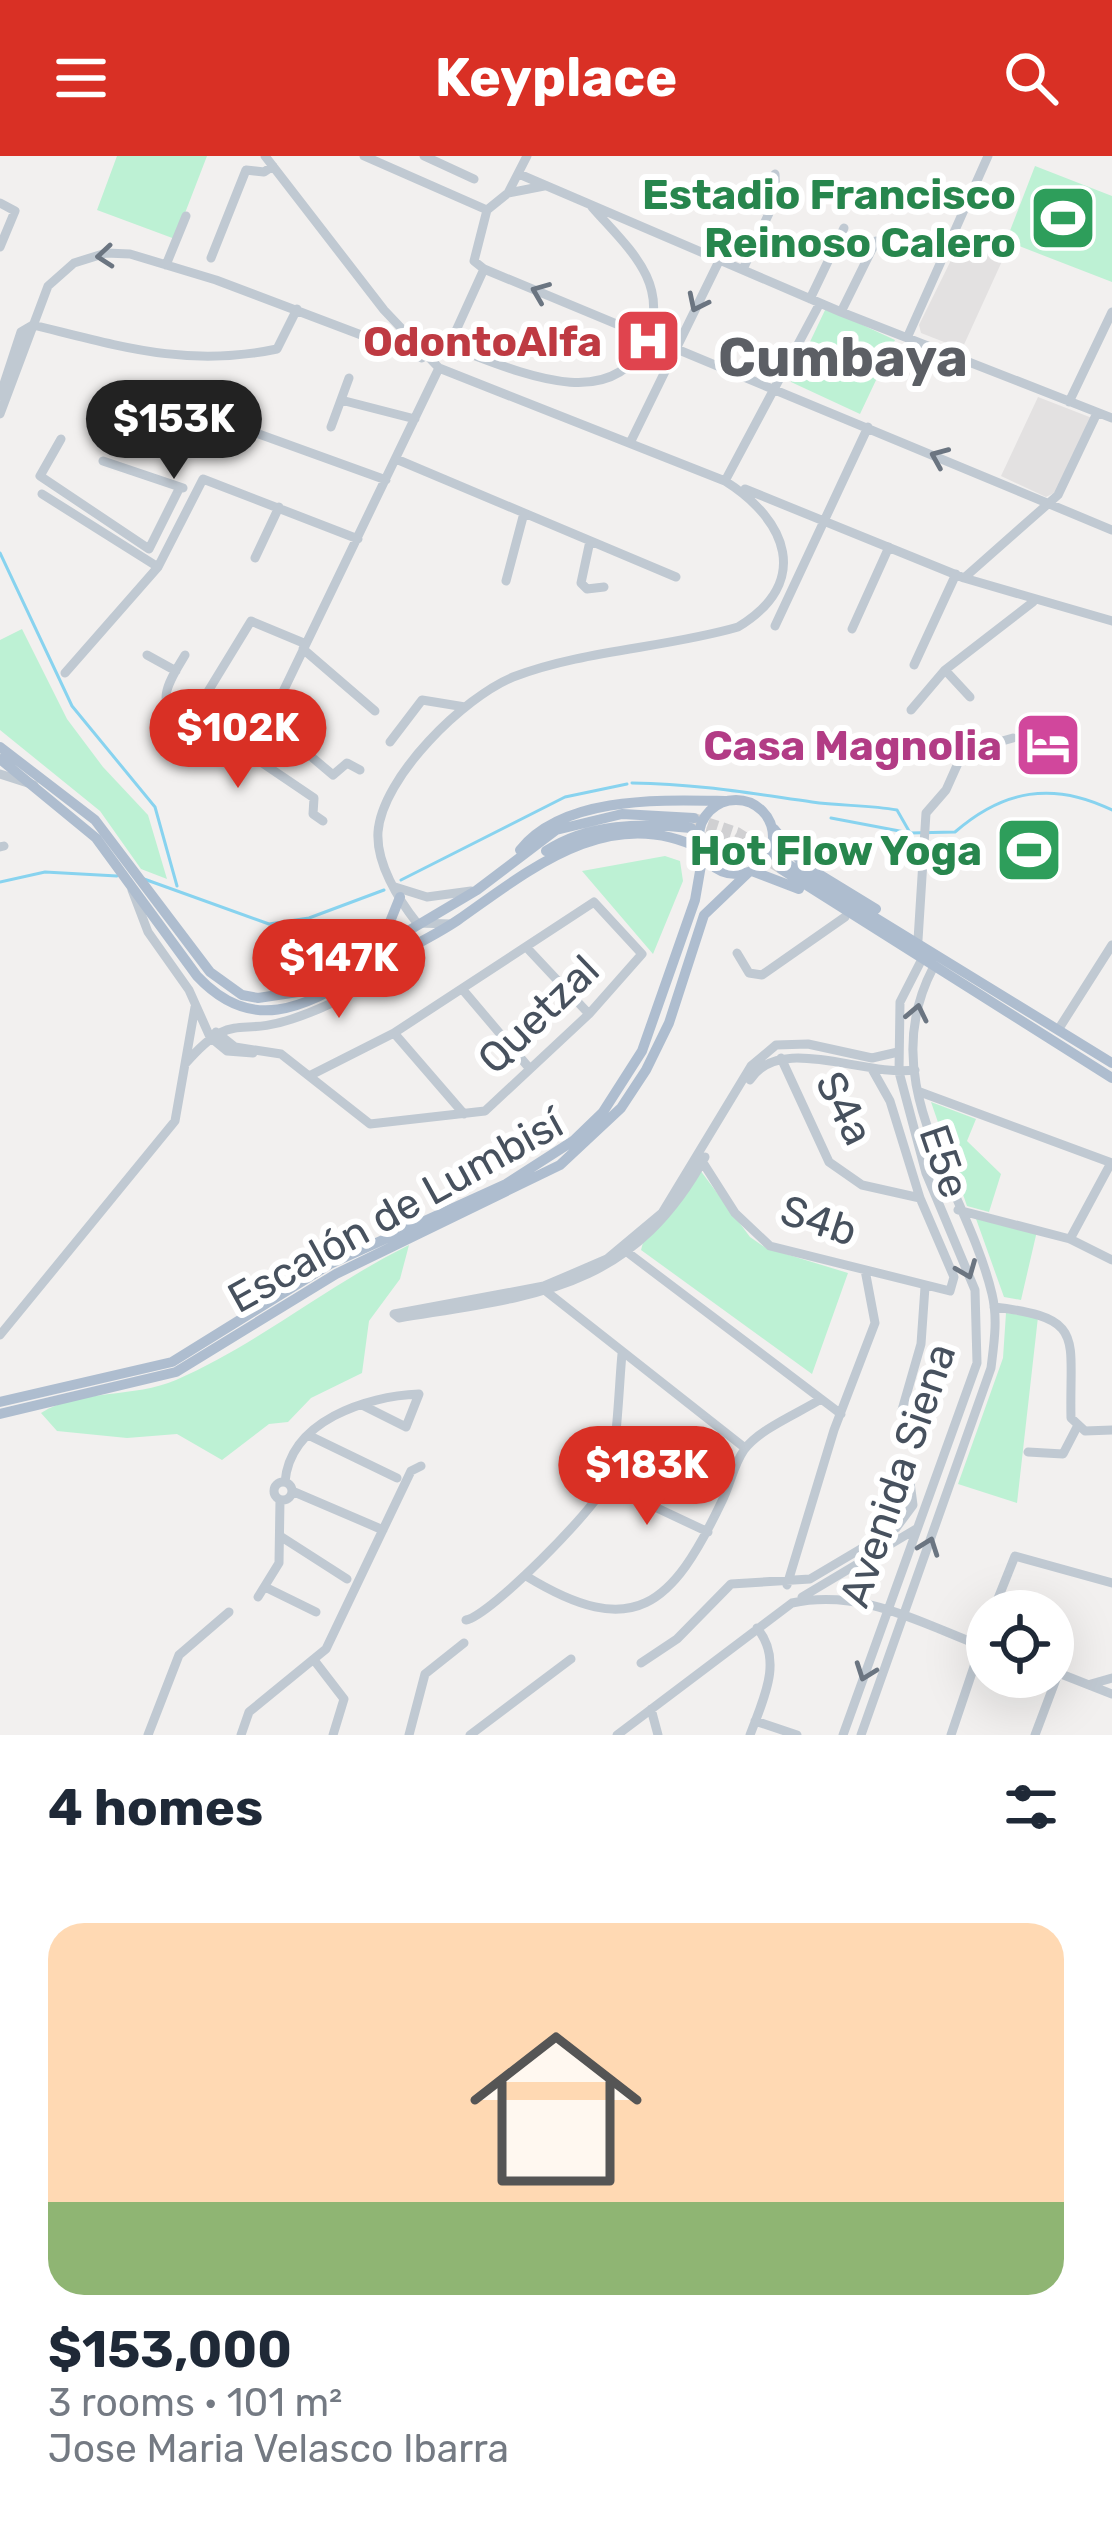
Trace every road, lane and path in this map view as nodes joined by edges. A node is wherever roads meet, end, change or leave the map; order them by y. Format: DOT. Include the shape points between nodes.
graph roads {
  1 [pos="265,156"];
  2 [pos="364,156"];
  3 [pos="424,156"];
  4 [pos="527,156"];
  5 [pos="988,156"];
  6 [pos="384,160"];
  7 [pos="273,166"];
  8 [pos="519,174"];
  9 [pos="775,174"];
  10 [pos="474,179"];
  11 [pos="553,188"];
  12 [pos="508,193"];
  13 [pos="0,202"];
  14 [pos="589,203"];
  15 [pos="488,210"];
  16 [pos="186,216"];
  17 [pos="844,229"];
  18 [pos="876,242"];
  19 [pos="0,247"];
  20 [pos="721,256"];
  21 [pos="211,258"];
  22 [pos="166,265"];
  23 [pos="745,267"];
  24 [pos="484,269"];
  25 [pos="815,301"];
  26 [pos="297,309"];
  27 [pos="384,310"];
  28 [pos="841,312"];
  29 [pos="1112,312"];
  30 [pos="33,326"];
  31 [pos="406,335"];
  32 [pos="375,336"];
  33 [pos="648,336"];
  34 [pos="908,338"];
  35 [pos="449,346"];
  36 [pos="674,350"];
  37 [pos="427,359"];
  38 [pos="439,368"];
  39 [pos="350,378"];
  40 [pos="775,387"];
  41 [pos="0,396"];
  42 [pos="341,400"];
  43 [pos="1069,402"];
  44 [pos="1097,413"];
  45 [pos="0,414"];
  46 [pos="206,415"];
  47 [pos="1112,418"];
  48 [pos="415,419"];
  49 [pos="868,427"];
  50 [pos="331,428"];
  51 [pos="61,439"];
  52 [pos="629,442"];
  53 [pos="396,459"];
  54 [pos="104,460"];
  55 [pos="386,480"];
  56 [pos="727,482"];
  57 [pos="180,487"];
  58 [pos="194,492"];
  59 [pos="41,494"];
  60 [pos="1046,503"];
  61 [pos="279,507"];
  62 [pos="524,513"];
  63 [pos="824,519"];
  64 [pos="1112,530"];
  65 [pos="358,538"];
  66 [pos="590,541"];
  67 [pos="890,547"];
  68 [pos="256,558"];
  69 [pos="158,567"];
  70 [pos="960,576"];
  71 [pos="676,577"];
  72 [pos="506,581"];
  73 [pos="604,587"];
  74 [pos="1033,602"];
  75 [pos="1112,621"];
  76 [pos="775,626"];
  77 [pos="852,628"];
  78 [pos="304,646"];
  79 [pos="148,655"];
  80 [pos="185,656"];
  81 [pos="914,665"];
  82 [pos="945,670"];
  83 [pos="176,671"];
  84 [pos="65,673"];
  85 [pos="970,697"];
  86 [pos="465,707"];
  87 [pos="910,710"];
  88 [pos="375,711"];
  89 [pos="269,721"];
  90 [pos="1013,738"];
  91 [pos="390,742"];
  92 [pos="0,747"];
  93 [pos="210,754"];
  94 [pos="252,756"];
  95 [pos="0,760"];
  96 [pos="360,770"];
  97 [pos="0,774"];
  98 [pos="37,785"];
  99 [pos="727,801"];
  100 [pos="323,821"];
  101 [pos="772,826"];
  102 [pos="702,851"];
  103 [pos="510,862"];
  104 [pos="750,871"];
  105 [pos="521,874"];
  106 [pos="131,878"];
  107 [pos="396,889"];
  108 [pos="477,890"];
  109 [pos="844,917"];
  110 [pos="417,923"];
  111 [pos="453,923"];
  112 [pos="918,940"];
  113 [pos="416,942"];
  114 [pos="1112,945"];
  115 [pos="380,946"];
  116 [pos="528,949"];
  117 [pos="737,953"];
  118 [pos="928,962"];
  119 [pos="463,990"];
  120 [pos="194,1007"];
  121 [pos="589,1014"];
  122 [pos="1058,1030"];
  123 [pos="394,1033"];
  124 [pos="213,1035"];
  125 [pos="790,1042"];
  126 [pos="776,1045"];
  127 [pos="912,1047"];
  128 [pos="897,1053"];
  129 [pos="785,1058"];
  130 [pos="872,1058"];
  131 [pos="1112,1063"];
  132 [pos="185,1064"];
  133 [pos="530,1069"];
  134 [pos="915,1070"];
  135 [pos="899,1072"];
  136 [pos="873,1073"];
  137 [pos="310,1075"];
  138 [pos="1112,1078"];
  139 [pos="902,1090"];
  140 [pos="920,1092"];
  141 [pos="464,1114"];
  142 [pos="701,1158"];
  143 [pos="1112,1163"];
  144 [pos="920,1198"];
  145 [pos="958,1210"];
  146 [pos="1070,1239"];
  147 [pos="626,1251"];
  148 [pos="1112,1260"];
  149 [pos="865,1270"];
  150 [pos="956,1286"];
  151 [pos="926,1287"];
  152 [pos="546,1290"];
  153 [pos="994,1307"];
  154 [pos="0,1335"];
  155 [pos="622,1354"];
  156 [pos="821,1399"];
  157 [pos="0,1402"];
  158 [pos="364,1406"];
  159 [pos="902,1410"];
  160 [pos="0,1414"];
  161 [pos="841,1414"];
  162 [pos="1077,1427"];
  163 [pos="1112,1430"];
  164 [pos="308,1435"];
  165 [pos="745,1448"];
  166 [pos="1028,1452"];
  167 [pos="421,1466"];
  168 [pos="397,1478"];
  169 [pos="910,1482"];
  170 [pos="606,1484"];
  171 [pos="288,1487"];
  172 [pos="380,1529"];
  173 [pos="916,1529"];
  174 [pos="707,1532"];
  175 [pos="280,1535"];
  176 [pos="526,1576"];
  177 [pos="346,1579"];
  178 [pos="1112,1582"];
  179 [pos="787,1585"];
  180 [pos="1002,1590"];
  181 [pos="792,1604"];
  182 [pos="887,1610"];
  183 [pos="229,1612"];
  184 [pos="316,1612"];
  185 [pos="904,1615"];
  186 [pos="466,1620"];
  187 [pos="757,1628"];
  188 [pos="966,1640"];
  189 [pos="464,1642"];
  190 [pos="571,1659"];
  191 [pos="314,1660"];
  192 [pos="641,1663"];
  193 [pos="1074,1678"];
  194 [pos="1112,1678"];
  195 [pos="1091,1684"];
  196 [pos="1112,1694"];
  197 [pos="966,1695"];
  198 [pos="1047,1698"];
  199 [pos="651,1709"];
  200 [pos="755,1721"];
  201 [pos="148,1735"];
  202 [pos="242,1735"];
  203 [pos="333,1735"];
  204 [pos="409,1735"];
  205 [pos="470,1735"];
  206 [pos="617,1735"];
  207 [pos="658,1735"];
  208 [pos="751,1735"];
  209 [pos="797,1735"];
  210 [pos="843,1735"];
  211 [pos="861,1735"];
  212 [pos="951,1735"];
  213 [pos="1035,1735"];
  1 -- 7 [label="street"];
  2 -- 6 [label="street"];
  3 -- 10 [label="street"];
  4 -- 8 [label="street"];
  5 -- 34 [label="street"];
  6 -- 15 [label="street"];
  7 -- 21 [label="street" via="246,170"];
  7 -- 27 [label="street"];
  8 -- 11 [label="street"];
  8 -- 12 [label="street"];
  9 -- 23 [label="street" via="776,198"];
  11 -- 12 [label="street"];
  11 -- 14 [label="street"];
  12 -- 15 [label="street"];
  13 -- 19 [label="street" via="15,211"];
  14 -- 20 [label="street"];
  14 -- 33 [label="street" via="647,273 654,298"];
  15 -- 24 [label="street" via="474,262"];
  16 -- 22 [label="street"];
  17 -- 25 [label="street"];
  18 -- 28 [label="street"];
  20 -- 23 [label="street"];
  20 -- 36 [label="street, one-way"];
  22 -- 26 [label="street"];
  22 -- 30 [label="street, one-way" via="95,255 65,268 48,286"];
  23 -- 25 [label="street"];
  33 -- 24 [label="street, one-way"];
  24 -- 35 [label="street"];
  25 -- 28 [label="street"];
  25 -- 40 [label="street"];
  26 -- 30 [label="street" via="277,349 187,357"];
  26 -- 32 [label="street"];
  27 -- 31 [label="street"];
  27 -- 32 [label="street"];
  28 -- 34 [label="street"];
  29 -- 43 [label="street"];
  30 -- 41 [label="street" via="21,332"];
  30 -- 45 [label="street"];
  31 -- 32 [label="street"];
  31 -- 35 [label="street"];
  31 -- 37 [label="street"];
  32 -- 37 [label="street"];
  33 -- 35 [label="street" via="626,367 578,382"];
  33 -- 36 [label="street"];
  34 -- 43 [label="street"];
  36 -- 40 [label="street"];
  36 -- 52 [label="street"];
  37 -- 38 [label="street"];
  38 -- 48 [label="street"];
  38 -- 52 [label="street"];
  39 -- 42 [label="street"];
  40 -- 49 [label="street"];
  40 -- 56 [label="street"];
  42 -- 48 [label="street"];
  42 -- 50 [label="street"];
  43 -- 44 [label="street"];
  44 -- 47 [label="street"];
  44 -- 60 [label="street" via="1058,495"];
  46 -- 55 [label="street"];
  48 -- 53 [label="street"];
  60 -- 49 [label="street, one-way"];
  49 -- 63 [label="street"];
  51 -- 57 [label="street" via="40,476 149,549"];
  52 -- 56 [label="street"];
  53 -- 55 [label="street"];
  53 -- 62 [label="street"];
  54 -- 57 [label="street"];
  55 -- 65 [label="street"];
  56 -- 63 [label="street"];
  56 -- 86 [label="street" via="761,507 780,535 778,588 758,615 717,633 519,675"];
  57 -- 58 [label="street"];
  58 -- 61 [label="street" via="209,478"];
  58 -- 69 [label="street"];
  59 -- 69 [label="street"];
  60 -- 64 [label="street"];
  60 -- 70 [label="street"];
  61 -- 65 [label="street"];
  61 -- 68 [label="street"];
  62 -- 66 [label="street"];
  62 -- 72 [label="street"];
  63 -- 67 [label="street"];
  63 -- 76 [label="street"];
  65 -- 78 [label="street"];
  66 -- 71 [label="street"];
  66 -- 73 [label="street" via="581,583"];
  67 -- 70 [label="street"];
  67 -- 77 [label="street"];
  69 -- 84 [label="street"];
  70 -- 74 [label="street"];
  70 -- 81 [label="street"];
  74 -- 75 [label="street"];
  74 -- 82 [label="street"];
  78 -- 83 [label="street" via="250,621 193,716 177,720 164,699"];
  78 -- 88 [label="street"];
  78 -- 89 [label="street"];
  79 -- 83 [label="street"];
  80 -- 83 [label="street"];
  82 -- 85 [label="street"];
  82 -- 87 [label="street"];
  86 -- 91 [label="street" via="422,700"];
  86 -- 107 [label="street" via="435,734 386,804 378,831"];
  89 -- 94 [label="street"];
  89 -- 96 [label="street" via="333,775 346,764"];
  90 -- 112 [label="street" via="963,752 926,812"];
  92 -- 106 [label="main road" via="95,820"];
  93 -- 94 [label="street" via="242,769"];
  94 -- 100 [label="street" via="314,798 313,814"];
  95 -- 98 [label="main road"];
  97 -- 98 [label="street"];
  98 -- 106 [label="main road"];
  99 -- 101 [label="main road" via="754,805"];
  99 -- 102 [label="main road" via="701,825"];
  99 -- 103 [label="main road" via="578,813 541,830"];
  101 -- 104 [label="main road" via="772,847"];
  101 -- 112 [label="main road" via="804,865"];
  102 -- 104 [label="main road" via="728,873"];
  102 -- 105 [label="main road" via="664,836 599,840 549,855"];
  102 -- 157 [label="main road, Escalón de Lumbisí" via="695,900 643,1051 573,1142 506,1184 330,1264 172,1362"];
  103 -- 105 [label="main road" via="581,821 636,814 692,823 583,834 549,848"];
  103 -- 108 [label="main road"];
  104 -- 109 [label="main road"];
  104 -- 160 [label="main road, Escalón de Lumbisí" via="704,915 646,1070 621,1108 560,1165 336,1274 176,1372"];
  105 -- 111 [label="main road"];
  106 -- 113 [label="main road" via="196,976 243,1009 303,1005"];
  106 -- 115 [label="main road" via="209,972 242,995 298,992"];
  106 -- 120 [label="street" via="148,932"];
  107 -- 108 [label="street" via="427,898"];
  107 -- 110 [label="street"];
  107 -- 115 [label="main road"];
  108 -- 110 [label="main road"];
  109 -- 117 [label="street" via="762,975 749,973"];
  109 -- 118 [label="main road"];
  110 -- 111 [label="street"];
  110 -- 115 [label="main road"];
  111 -- 113 [label="main road"];
  112 -- 118 [label="main road"];
  113 -- 124 [label="street" via="395,964 296,1018"];
  114 -- 122 [label="street"];
  116 -- 119 [label="street"];
  116 -- 121 [label="street"];
  116 -- 121 [label="street, Quetzal" via="594,902 641,955"];
  118 -- 118 [label="main road" via="784,866"];
  118 -- 122 [label="main road"];
  127 -- 118 [label="street, Avenida Siena, one-way"];
  118 -- 128 [label="street, Avenida Siena" via="900,1002"];
  118 -- 138 [label="main road"];
  119 -- 123 [label="street"];
  119 -- 133 [label="street"];
  120 -- 124 [label="street"];
  120 -- 132 [label="street"];
  121 -- 133 [label="street, Quetzal"];
  122 -- 131 [label="main road"];
  123 -- 137 [label="street"];
  123 -- 141 [label="street"];
  124 -- 132 [label="street"];
  124 -- 137 [label="street, Quetzal" via="237,1054 281,1054"];
  125 -- 126 [label="street"];
  125 -- 129 [label="street, S4a"];
  125 -- 130 [label="street"];
  126 -- 129 [label="street, S4a"];
  126 -- 142 [label="street" via="751,1066"];
  127 -- 128 [label="street"];
  127 -- 134 [label="street, Avenida Siena"];
  128 -- 130 [label="street"];
  128 -- 135 [label="street, Avenida Siena"];
  129 -- 136 [label="street"];
  129 -- 142 [label="street" via="755,1071"];
  129 -- 144 [label="street, S4a" via="829,1162 862,1185"];
  130 -- 136 [label="street, E5e"];
  132 -- 154 [label="street" via="171,1128"];
  133 -- 141 [label="street, Quetzal" via="485,1111"];
  134 -- 135 [label="street"];
  134 -- 140 [label="street, Avenida Siena"];
  135 -- 136 [label="street"];
  135 -- 139 [label="street, Avenida Siena"];
  136 -- 144 [label="street, E5e" via="890,1101"];
  137 -- 141 [label="street, Quetzal" via="370,1124"];
  139 -- 140 [label="street"];
  139 -- 173 [label="street, Avenida Siena, one-way" via="980,1313 977,1363"];
  140 -- 143 [label="street"];
  140 -- 145 [label="street, Avenida Siena"];
  142 -- 147 [label="street"];
  142 -- 149 [label="street, S4b" via="735,1213 770,1246"];
  143 -- 146 [label="street"];
  144 -- 150 [label="street, E5e"];
  145 -- 146 [label="street"];
  145 -- 153 [label="street, Avenida Siena"];
  146 -- 148 [label="street"];
  147 -- 152 [label="street"];
  147 -- 156 [label="street"];
  149 -- 151 [label="street, S4b"];
  149 -- 161 [label="street" via="875,1323"];
  150 -- 151 [label="street, S4b"];
  151 -- 159 [label="street" via="921,1344"];
  152 -- 152 [label="street" via="394,1315"];
  152 -- 155 [label="street"];
  153 -- 162 [label="street" via="1040,1312 1063,1324"];
  185 -- 153 [label="street, Avenida Siena, one-way" via="991,1368"];
  155 -- 165 [label="street"];
  155 -- 170 [label="street"];
  156 -- 161 [label="street"];
  156 -- 165 [label="street"];
  158 -- 158 [label="street" via="406,1427 418,1394 386,1395"];
  158 -- 164 [label="street"];
  161 -- 179 [label="street"];
  162 -- 163 [label="street"];
  162 -- 166 [label="street" via="1064,1454"];
  164 -- 168 [label="street"];
  164 -- 171 [label="street" via="286,1465"];
  165 -- 174 [label="street"];
  167 -- 172 [label="street"];
  169 -- 179 [label="street" via="913,1505 900,1524"];
  170 -- 174 [label="street"];
  170 -- 176 [label="street"];
  171 -- 172 [label="street"];
  171 -- 175 [label="street"];
  172 -- 191 [label="street"];
  173 -- 181 [label="street"];
  173 -- 182 [label="street, Avenida Siena"];
  174 -- 176 [label="street" via="671,1585 630,1608 586,1609"];
  175 -- 177 [label="street"];
  175 -- 184 [label="street" via="279,1563 261,1592"];
  176 -- 186 [label="street" via="482,1616"];
  178 -- 180 [label="street" via="1016,1556"];
  179 -- 192 [label="street" via="731,1584"];
  181 -- 182 [label="street" via="838,1598"];
  181 -- 187 [label="street"];
  182 -- 185 [label="street"];
  182 -- 210 [label="street, Avenida Siena, one-way"];
  183 -- 201 [label="street" via="179,1654"];
  185 -- 188 [label="street"];
  185 -- 211 [label="street, Avenida Siena"];
  187 -- 199 [label="street"];
  187 -- 200 [label="street" via="772,1667"];
  189 -- 204 [label="street" via="425,1674"];
  190 -- 205 [label="street"];
  191 -- 202 [label="street" via="250,1712"];
  191 -- 203 [label="street" via="344,1699"];
  193 -- 195 [label="street"];
  194 -- 195 [label="street"];
  195 -- 196 [label="street"];
  197 -- 212 [label="street"];
  198 -- 213 [label="street"];
  199 -- 206 [label="street"];
  199 -- 207 [label="street"];
  200 -- 208 [label="street"];
  200 -- 209 [label="street"];
}
